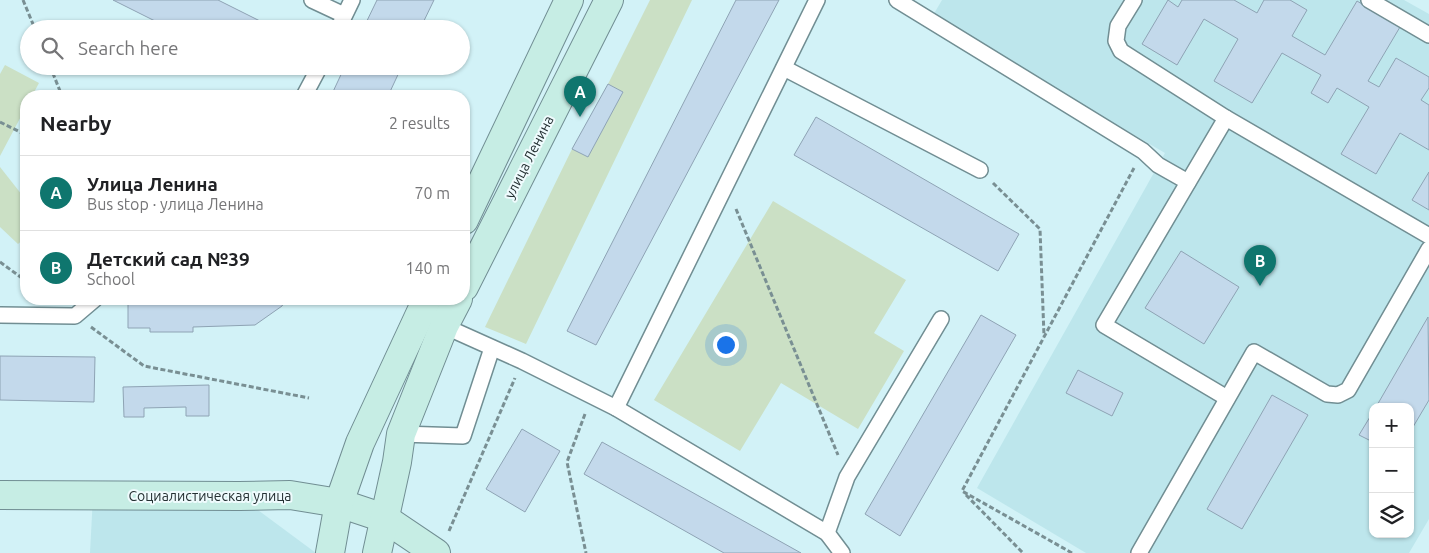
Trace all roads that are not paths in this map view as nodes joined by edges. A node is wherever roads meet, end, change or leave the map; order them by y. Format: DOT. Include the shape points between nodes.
graph roads {
  1 [pos="312,0"];
  2 [pos="352,0"];
  3 [pos="569,0"];
  4 [pos="609,0"];
  5 [pos="817,0"];
  6 [pos="897,0"];
  7 [pos="1134,0"];
  8 [pos="1369,0"];
  9 [pos="338,20"];
  10 [pos="342,20"];
  11 [pos="1429,35"];
  12 [pos="784,68"];
  13 [pos="315,75"];
  14 [pos="307,90"];
  15 [pos="1226,118"];
  16 [pos="980,170"];
  17 [pos="1188,182"];
  18 [pos="470,192"];
  19 [pos="1429,236"];
  20 [pos="1429,249"];
  21 [pos="470,275"];
  22 [pos="89,305"];
  23 [pos="424,305"];
  24 [pos="455,305"];
  25 [pos="0,315"];
  26 [pos="941,319"];
  27 [pos="444,326"];
  28 [pos="492,348"];
  29 [pos="1228,398"];
  30 [pos="616,408"];
  31 [pos="401,434"];
  32 [pos="0,495"];
  33 [pos="339,503"];
  34 [pos="384,518"];
  35 [pos="827,533"];
  36 [pos="441,545"];
  37 [pos="330,553"];
  38 [pos="377,553"];
  39 [pos="842,553"];
  40 [pos="1139,553"];
  1 -- 9 [label="lane"];
  2 -- 10 [label="lane"];
  3 -- 18 [label="main road"];
  4 -- 21 [label="main road, улица Ленина"];
  5 -- 12 [label="lane"];
  6 -- 17 [label="lane"];
  7 -- 15 [label="lane" via="1118,26 1116,41 1121,51"];
  8 -- 11 [label="lane"];
  12 -- 16 [label="lane"];
  12 -- 30 [label="lane"];
  13 -- 14 [label="lane"];
  15 -- 17 [label="lane"];
  15 -- 19 [label="lane"];
  17 -- 29 [label="lane" via="1104,325"];
  20 -- 29 [label="lane" via="1348,390 1338,395 1327,394 1254,352"];
  22 -- 25 [label="lane" via="75,316"];
  23 -- 33 [label="main road" via="360,442"];
  24 -- 27 [label="main road"];
  26 -- 35 [label="lane" via="847,477"];
  27 -- 28 [label="lane"];
  27 -- 31 [label="main road"];
  28 -- 30 [label="lane"];
  28 -- 31 [label="lane" via="463,436"];
  29 -- 40 [label="lane"];
  30 -- 35 [label="lane"];
  31 -- 34 [label="main road"];
  32 -- 33 [label="main road, Социалистическая улица" via="290,495"];
  33 -- 34 [label="main road, Социалистическая улица"];
  33 -- 37 [label="main road"];
  34 -- 36 [label="main road, Социалистическая улица"];
  34 -- 38 [label="main road"];
  35 -- 39 [label="lane"];
}
